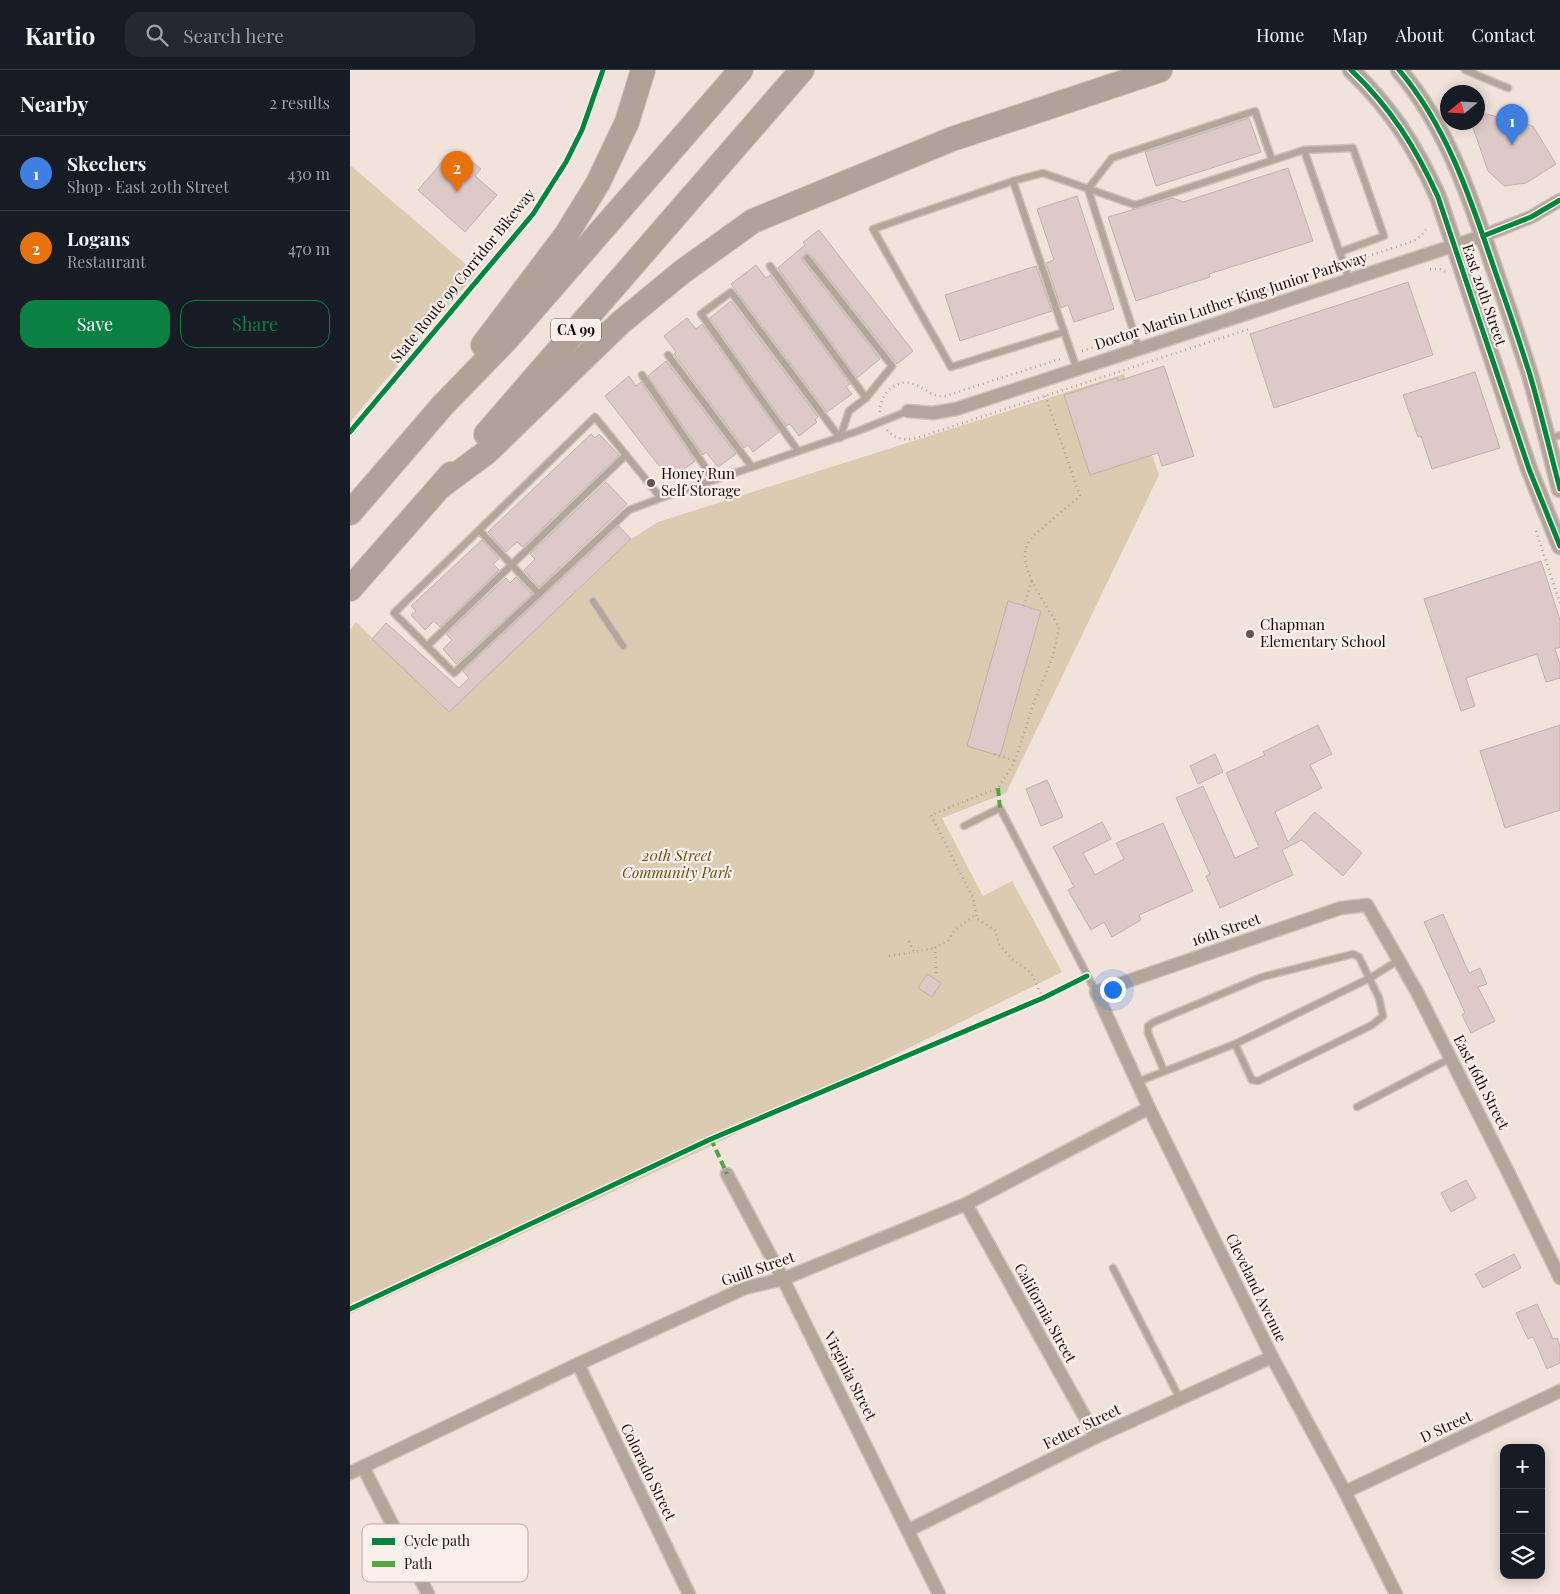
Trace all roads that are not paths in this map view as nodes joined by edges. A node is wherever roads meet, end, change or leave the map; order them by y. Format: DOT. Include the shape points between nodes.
graph roads {
  1 [pos="643,70"];
  2 [pos="742,70"];
  3 [pos="802,70"];
  4 [pos="1160,70"];
  5 [pos="1351,70"];
  6 [pos="1399,70"];
  7 [pos="1464,70"];
  8 [pos="1508,88"];
  9 [pos="1304,150"];
  10 [pos="1272,160"];
  11 [pos="1012,181"];
  12 [pos="1088,189"];
  13 [pos="1560,200"];
  14 [pos="1483,236"];
  15 [pos="1454,246"];
  16 [pos="1340,252"];
  17 [pos="807,258"];
  18 [pos="770,266"];
  19 [pos="1349,279"];
  20 [pos="1064,332"];
  21 [pos="1139,349"];
  22 [pos="668,355"];
  23 [pos="1077,369"];
  24 [pos="642,375"];
  25 [pos="866,398"];
  26 [pos="443,405"];
  27 [pos="908,411"];
  28 [pos="1554,437"];
  29 [pos="840,438"];
  30 [pos="798,451"];
  31 [pos="626,455"];
  32 [pos="752,467"];
  33 [pos="714,480"];
  34 [pos="441,486"];
  35 [pos="1560,489"];
  36 [pos="661,498"];
  37 [pos="350,513"];
  38 [pos="479,530"];
  39 [pos="1560,546"];
  40 [pos="512,564"];
  41 [pos="350,589"];
  42 [pos="540,594"];
  43 [pos="593,601"];
  44 [pos="427,646"];
  45 [pos="623,646"];
  46 [pos="964,826"];
  47 [pos="1367,905"];
  48 [pos="1399,960"];
  49 [pos="1370,978"];
  50 [pos="1096,992"];
  51 [pos="1235,1044"];
  52 [pos="1451,1058"];
  53 [pos="1164,1072"];
  54 [pos="1137,1082"];
  55 [pos="1357,1107"];
  56 [pos="1149,1108"];
  57 [pos="727,1174"];
  58 [pos="966,1204"];
  59 [pos="1113,1268"];
  60 [pos="1560,1278"];
  61 [pos="783,1279"];
  62 [pos="1272,1357"];
  63 [pos="578,1364"];
  64 [pos="1560,1391"];
  65 [pos="1180,1399"];
  66 [pos="1096,1437"];
  67 [pos="363,1467"];
  68 [pos="350,1473"];
  69 [pos="1345,1492"];
  70 [pos="392,1524"];
  71 [pos="909,1530"];
  72 [pos="422,1582"];
  73 [pos="428,1594"];
  74 [pos="689,1594"];
  75 [pos="939,1594"];
  76 [pos="1396,1594"];
  1 -- 26 [label="highway" via="627,122 598,183 566,235 496,326"];
  2 -- 26 [label="highway, CA 99" via="506,339"];
  3 -- 34 [label="highway, CA 99"];
  4 -- 34 [label="highway" via="952,139 753,221 682,272 627,318 487,452"];
  5 -- 15 [label="street, East 20th Street" via="1379,98 1407,137 1438,197"];
  6 -- 14 [label="street, East 20th Street" via="1443,137 1465,184"];
  7 -- 8 [label="lane"];
  9 -- 10 [label="lane"];
  9 -- 16 [label="lane"];
  9 -- 16 [label="lane" via="1353,148 1384,236"];
  10 -- 12 [label="lane" via="1135,205"];
  10 -- 12 [label="lane" via="1255,110 1112,158"];
  11 -- 12 [label="lane" via="1043,173"];
  11 -- 20 [label="lane"];
  11 -- 20 [label="lane" via="873,229 951,367"];
  12 -- 21 [label="lane"];
  13 -- 14 [label="street, Doctor Martin Luther King Junior Parkway" via="1531,217"];
  14 -- 15 [label="street, Doctor Martin Luther King Junior Parkway"];
  14 -- 28 [label="street, East 20th Street"];
  15 -- 19 [label="street, Doctor Martin Luther King Junior Parkway"];
  15 -- 39 [label="street, East 20th Street" via="1529,469"];
  16 -- 19 [label="lane"];
  17 -- 25 [label="lane" via="892,366"];
  18 -- 25 [label="lane"];
  19 -- 21 [label="street, Doctor Martin Luther King Junior Parkway"];
  20 -- 23 [label="lane"];
  21 -- 23 [label="street, Doctor Martin Luther King Junior Parkway"];
  22 -- 32 [label="lane"];
  23 -- 27 [label="street, Doctor Martin Luther King Junior Parkway" via="945,412"];
  24 -- 33 [label="lane"];
  25 -- 29 [label="lane" via="849,411"];
  26 -- 37 [label="highway, CA 99"];
  27 -- 29 [label="lane"];
  28 -- 35 [label="street, East 20th Street"];
  29 -- 30 [label="lane"];
  29 -- 30 [label="lane" via="731,292 701,314"];
  30 -- 32 [label="lane"];
  31 -- 36 [label="lane"];
  31 -- 38 [label="lane" via="596,417"];
  31 -- 40 [label="lane"];
  32 -- 33 [label="lane"];
  33 -- 36 [label="lane"];
  34 -- 41 [label="highway, CA 99"];
  36 -- 42 [label="lane" via="629,510"];
  38 -- 40 [label="lane"];
  38 -- 44 [label="lane" via="394,613"];
  40 -- 42 [label="lane"];
  40 -- 44 [label="lane"];
  42 -- 44 [label="lane" via="454,673"];
  43 -- 45 [label="lane"];
  46 -- 50 [label="lane" via="1000,808"];
  47 -- 48 [label="street, East 16th Street"];
  47 -- 50 [label="street, 16th Street" via="1341,908"];
  48 -- 49 [label="lane"];
  48 -- 52 [label="street, East 16th Street"];
  49 -- 51 [label="lane"];
  49 -- 51 [label="lane" via="1383,1016 1372,1025 1287,1068 1258,1081 1252,1080"];
  49 -- 53 [label="lane" via="1359,957 1353,954 1262,977 1154,1022 1148,1026 1148,1032"];
  50 -- 54 [label="street, Cleveland Avenue"];
  51 -- 53 [label="lane"];
  52 -- 55 [label="lane"];
  52 -- 60 [label="street, East 16th Street"];
  53 -- 54 [label="lane"];
  54 -- 56 [label="street, Cleveland Avenue"];
  56 -- 58 [label="street, Guill Street"];
  56 -- 62 [label="street, Cleveland Avenue"];
  57 -- 61 [label="street, Virginia Street"];
  58 -- 61 [label="street, Guill Street"];
  58 -- 66 [label="street, California Street"];
  59 -- 65 [label="lane"];
  61 -- 63 [label="street, Guill Street" via="745,1288"];
  61 -- 71 [label="street, Virginia Street"];
  62 -- 65 [label="street, Fetter Street"];
  62 -- 69 [label="street, Cleveland Avenue"];
  63 -- 67 [label="street, Guill Street"];
  63 -- 74 [label="street, Colorado Street"];
  64 -- 69 [label="street, D Street"];
  65 -- 66 [label="street, Fetter Street"];
  66 -- 71 [label="street, Fetter Street"];
  67 -- 68 [label="street, Guill Street"];
  67 -- 70 [label="street"];
  69 -- 76 [label="street, Cleveland Avenue"];
  71 -- 75 [label="street, Virginia Street"];
  72 -- 73 [label="street"];
}
